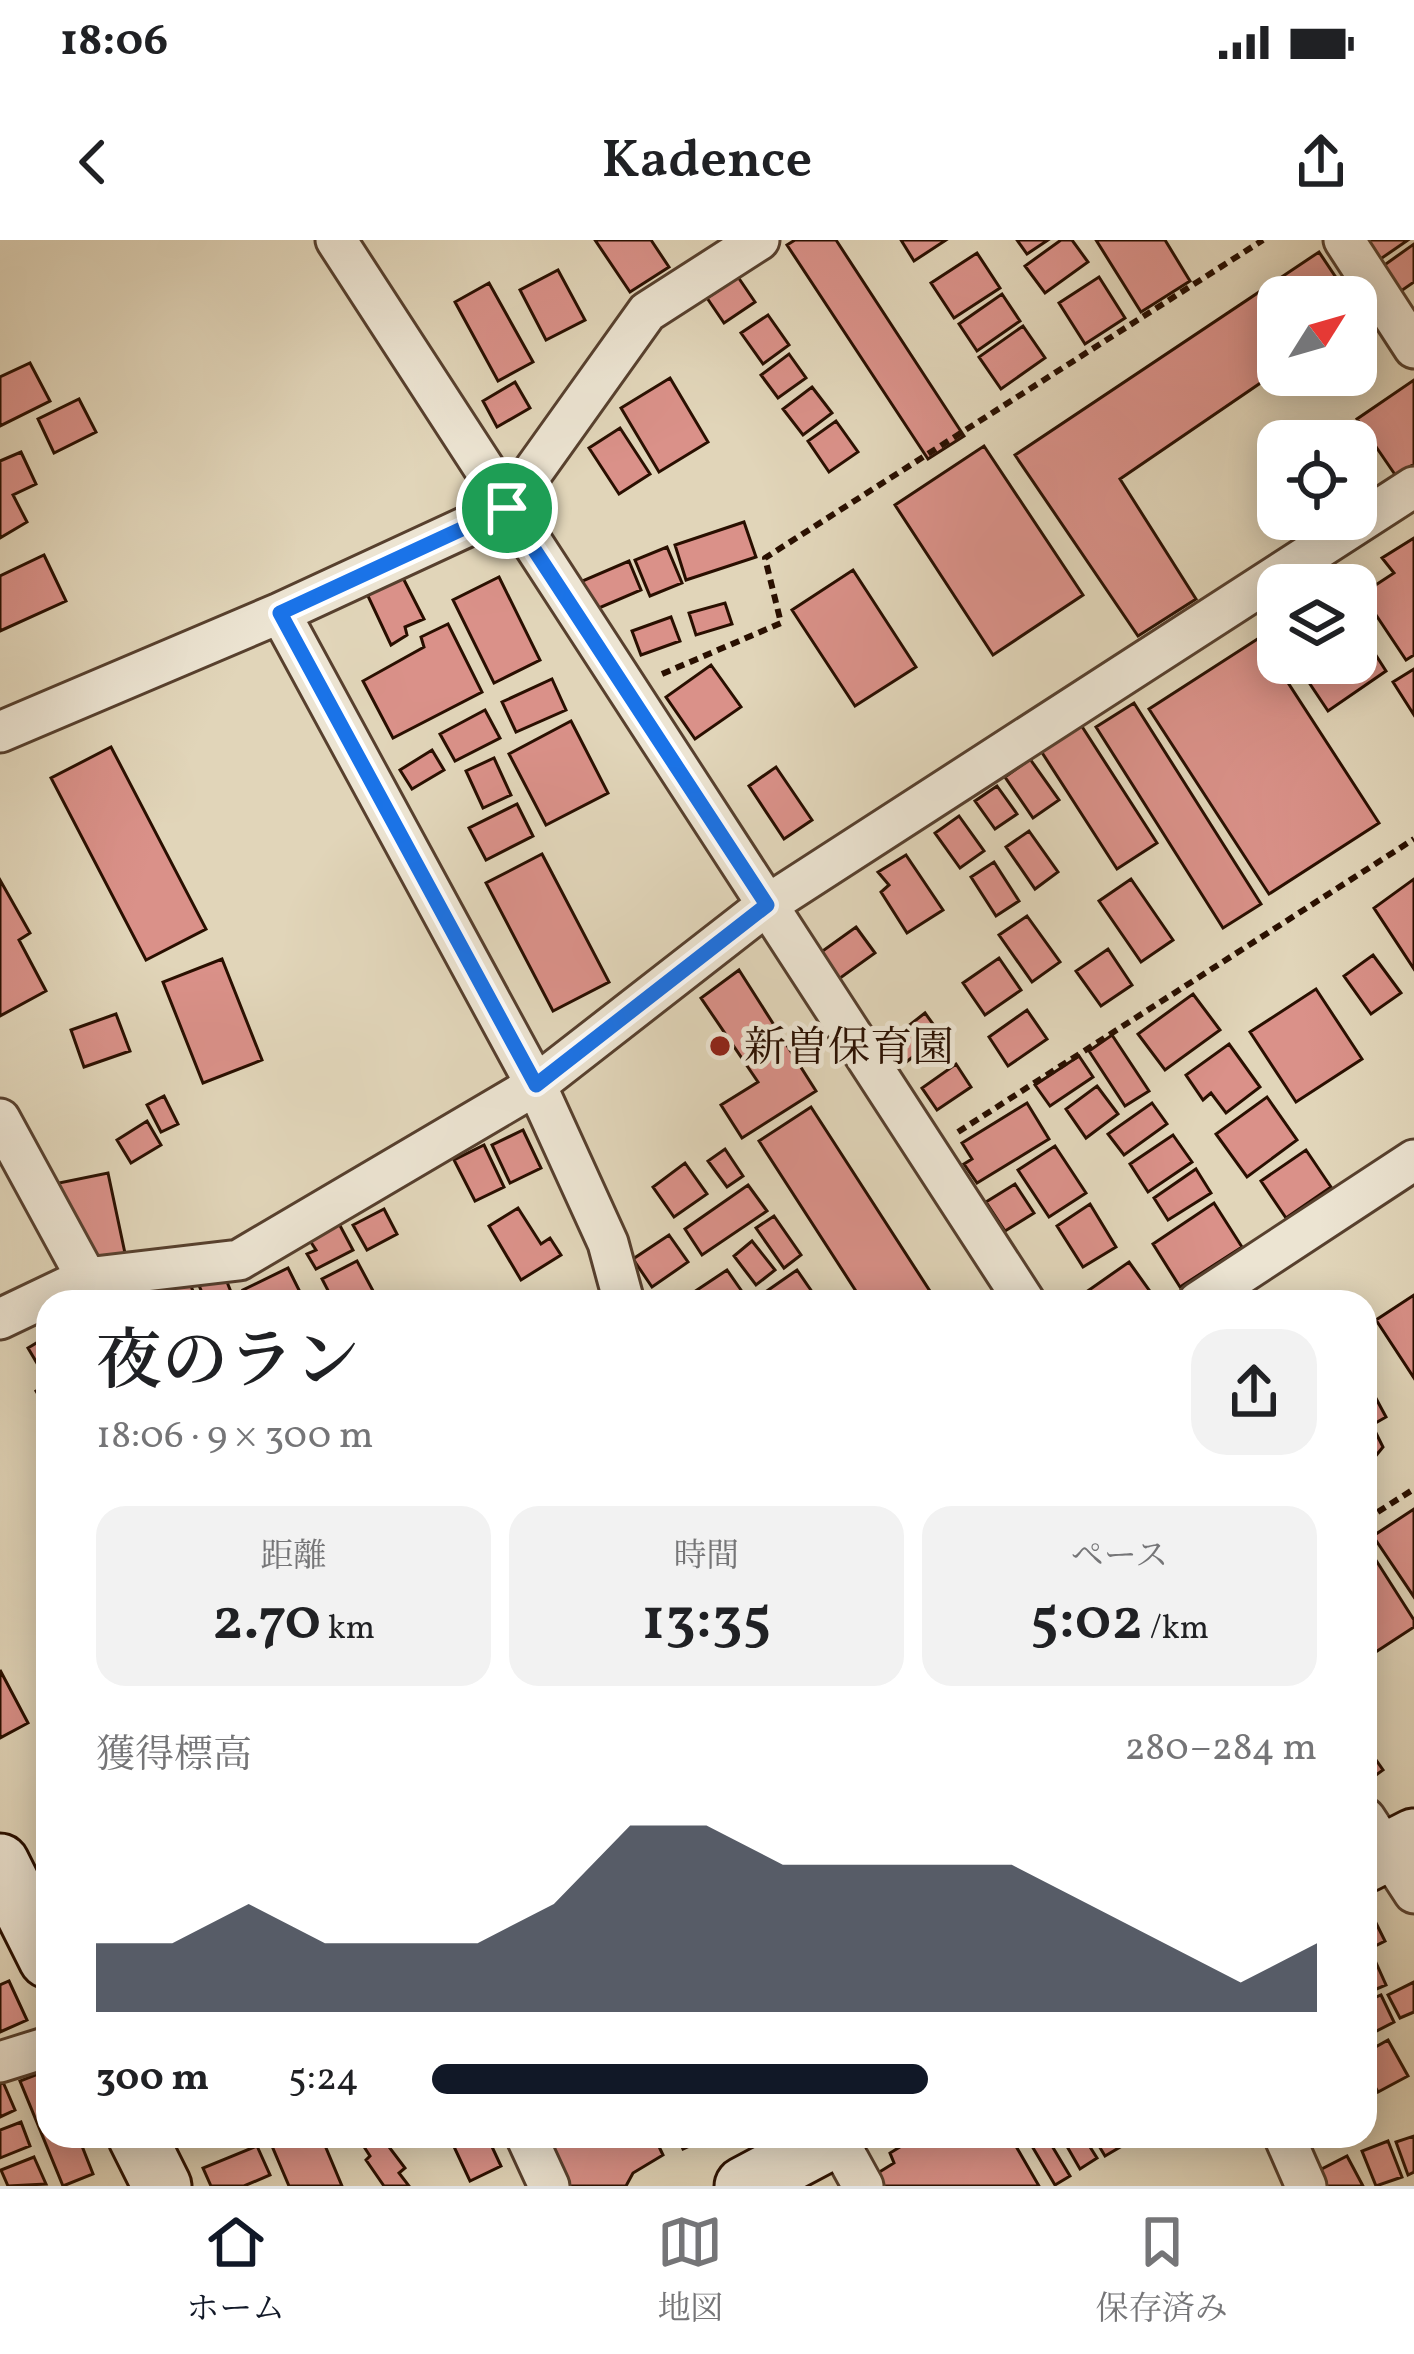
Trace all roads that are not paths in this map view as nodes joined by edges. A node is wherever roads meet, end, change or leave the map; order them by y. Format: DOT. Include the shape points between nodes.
graph roads {
  1 [pos="336,240"];
  2 [pos="759,240"];
  3 [pos="1343,240"];
  4 [pos="1414,348"];
  5 [pos="1414,487"];
  6 [pos="507,508"];
  7 [pos="280,613"];
  8 [pos="0,732"];
  9 [pos="767,905"];
  10 [pos="536,1085"];
  11 [pos="0,1119"];
  12 [pos="1414,1160"];
  13 [pos="93,1290"];
  14 [pos="621,1290"];
  15 [pos="1017,1290"];
  16 [pos="1216,1290"];
  17 [pos="36,1307"];
  18 [pos="0,1318"];
  19 [pos="0,1863"];
  20 [pos="36,1934"];
  21 [pos="36,2051"];
  22 [pos="0,2062"];
  23 [pos="143,2148"];
  24 [pos="532,2148"];
  25 [pos="815,2148"];
  26 [pos="843,2148"];
  27 [pos="1289,2148"];
  28 [pos="162,2186"];
  29 [pos="549,2186"];
  30 [pos="744,2186"];
  31 [pos="863,2186"];
  32 [pos="1306,2186"];
  1 -- 6 [label="street"];
  2 -- 6 [label="street" via="647,312"];
  3 -- 4 [label="street"];
  5 -- 9 [label="street"];
  6 -- 7 [label="street"];
  6 -- 9 [label="street"];
  7 -- 8 [label="street"];
  7 -- 10 [label="street"];
  9 -- 10 [label="street"];
  9 -- 15 [label="street"];
  10 -- 13 [label="street" via="239,1260"];
  10 -- 14 [label="street"];
  11 -- 13 [label="street"];
  12 -- 16 [label="street"];
  17 -- 18 [label="street"];
  19 -- 20 [label="street"];
  21 -- 22 [label="street"];
  23 -- 28 [label="street"];
  24 -- 29 [label="street"];
  25 -- 30 [label="street"];
  26 -- 31 [label="street"];
  27 -- 32 [label="street"];
}
